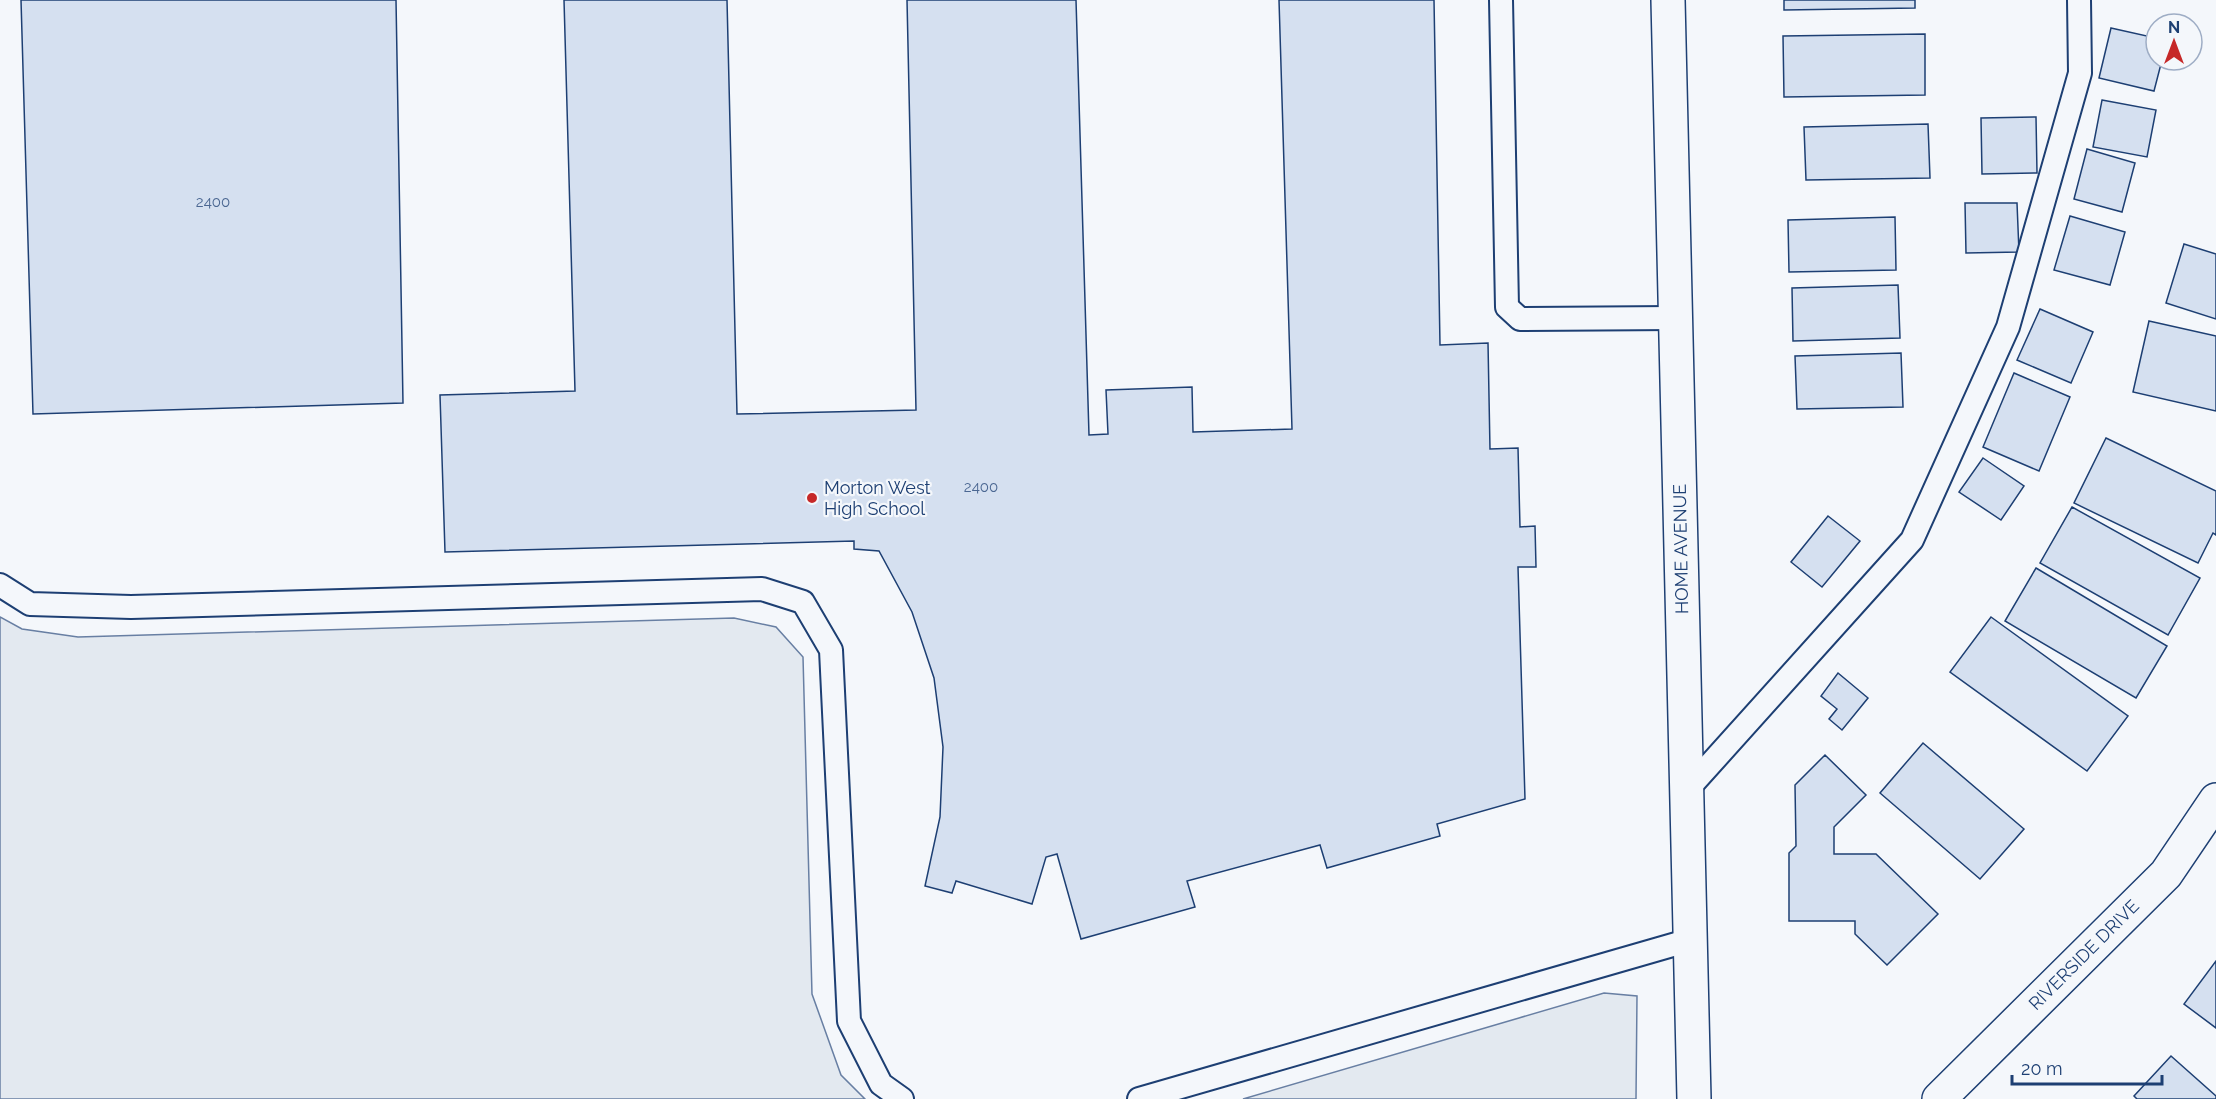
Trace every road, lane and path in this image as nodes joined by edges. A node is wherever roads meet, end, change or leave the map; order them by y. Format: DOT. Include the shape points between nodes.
graph roads {
  1 [pos="1501,0"];
  2 [pos="1668,0"];
  3 [pos="2079,0"];
  4 [pos="1675,318"];
  5 [pos="0,585"];
  6 [pos="1687,790"];
  7 [pos="2216,800"];
  8 [pos="1690,940"];
  9 [pos="902,1099"];
  10 [pos="1139,1099"];
  11 [pos="1694,1099"];
  12 [pos="1939,1099"];
  1 -- 4 [label="lane" via="1507,308 1520,319"];
  2 -- 4 [label="street, HOME AVENUE"];
  3 -- 6 [label="lane" via="2080,73 2008,327 1912,540"];
  4 -- 6 [label="street, HOME AVENUE"];
  5 -- 9 [label="lane" via="30,604 131,607 762,589 803,602 831,650 849,1021 881,1084"];
  6 -- 8 [label="street, HOME AVENUE"];
  7 -- 12 [label="street, RIVERSIDE DRIVE" via="2166,874"];
  8 -- 10 [label="lane"];
  8 -- 11 [label="street, HOME AVENUE"];
}
